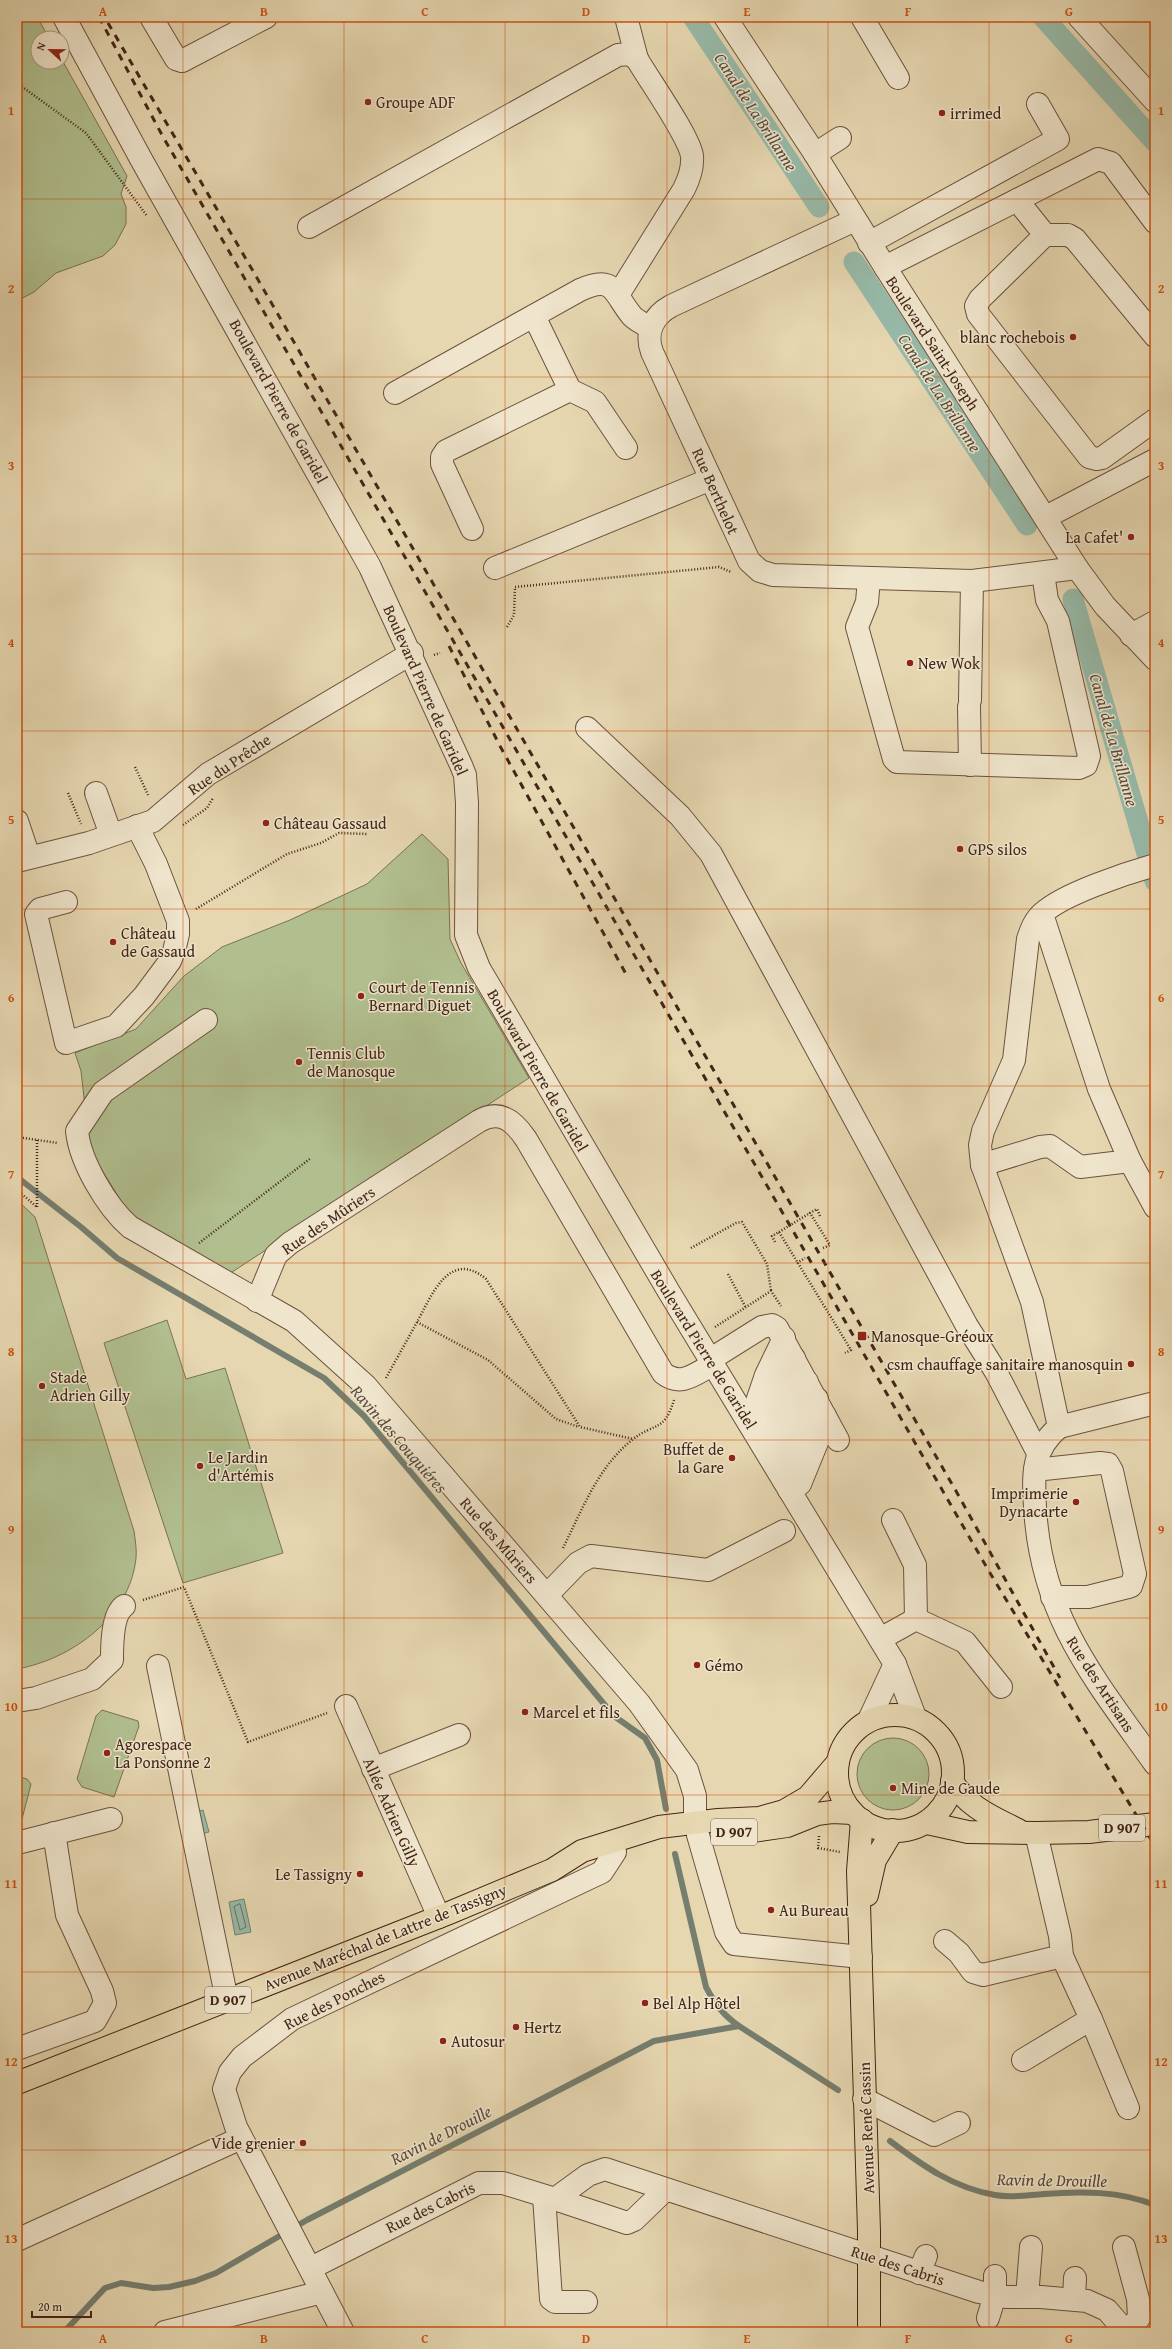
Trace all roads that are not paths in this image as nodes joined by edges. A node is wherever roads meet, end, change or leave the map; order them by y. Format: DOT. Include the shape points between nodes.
graph roads {
  1 [pos="64,17"];
  2 [pos="151,17"];
  3 [pos="266,17"];
  4 [pos="626,17"];
  5 [pos="725,17"];
  6 [pos="862,17"];
  7 [pos="1079,17"];
  8 [pos="637,59"];
  9 [pos="898,78"];
  10 [pos="1155,101"];
  11 [pos="1038,104"];
  12 [pos="840,138"];
  13 [pos="815,154"];
  14 [pos="1017,200"];
  15 [pos="855,220"];
  16 [pos="1155,222"];
  17 [pos="309,227"];
  18 [pos="1045,235"];
  19 [pos="869,243"];
  20 [pos="884,267"];
  21 [pos="618,295"];
  22 [pos="534,316"];
  23 [pos="651,328"];
  24 [pos="1155,336"];
  25 [pos="570,390"];
  26 [pos="395,393"];
  27 [pos="1155,420"];
  28 [pos="626,448"];
  29 [pos="1155,460"];
  30 [pos="711,479"];
  31 [pos="1046,517"];
  32 [pos="472,529"];
  33 [pos="495,568"];
  34 [pos="1077,568"];
  35 [pos="1042,573"];
  36 [pos="869,579"];
  37 [pos="972,581"];
  38 [pos="1155,622"];
  39 [pos="1131,635"];
  40 [pos="412,653"];
  41 [pos="1155,659"];
  42 [pos="587,728"];
  43 [pos="970,765"];
  44 [pos="96,792"];
  45 [pos="17,820"];
  46 [pos="150,821"];
  47 [pos="111,835"];
  48 [pos="23,859"];
  49 [pos="1141,869"];
  50 [pos="66,902"];
  51 [pos="1042,914"];
  52 [pos="206,1020"];
  53 [pos="1130,1161"];
  54 [pos="982,1166"];
  55 [pos="1155,1207"];
  56 [pos="257,1301"];
  57 [pos="784,1338"];
  58 [pos="794,1358"];
  59 [pos="712,1362"];
  60 [pos="816,1399"];
  61 [pos="1155,1403"];
  62 [pos="1060,1427"];
  63 [pos="755,1430"];
  64 [pos="838,1440"];
  65 [pos="772,1460"];
  66 [pos="1036,1462"];
  67 [pos="786,1485"];
  68 [pos="893,1520"];
  69 [pos="784,1531"];
  70 [pos="547,1595"];
  71 [pos="1052,1597"];
  72 [pos="124,1606"];
  73 [pos="916,1619"];
  74 [pos="880,1639"];
  75 [pos="895,1664"];
  76 [pos="158,1666"];
  77 [pos="1001,1687"];
  78 [pos="17,1701"];
  79 [pos="346,1706"];
  80 [pos="915,1717"];
  81 [pos="869,1720"];
  82 [pos="459,1735"];
  83 [pos="838,1762"];
  84 [pos="1155,1764"];
  85 [pos="373,1768"];
  86 [pos="952,1781"];
  87 [pos="857,1816"];
  88 [pos="112,1819"];
  89 [pos="927,1823"];
  90 [pos="1155,1824"];
  91 [pos="697,1828"];
  92 [pos="893,1830"];
  93 [pos="1029,1832"];
  94 [pos="54,1833"];
  95 [pos="17,1843"];
  96 [pos="615,1852"];
  97 [pos="552,1870"];
  98 [pos="439,1917"];
  99 [pos="860,1924"];
  100 [pos="945,1941"];
  101 [pos="1062,1956"];
  102 [pos="861,1957"];
  103 [pos="227,2000"];
  104 [pos="1091,2018"];
  105 [pos="17,2049"];
  106 [pos="1023,2060"];
  107 [pos="17,2083"];
  108 [pos="864,2090"];
  109 [pos="1128,2108"];
  110 [pos="959,2123"];
  111 [pos="241,2138"];
  112 [pos="665,2190"];
  113 [pos="550,2198"];
  114 [pos="17,2240"];
  115 [pos="1031,2247"];
  116 [pos="1124,2247"];
  117 [pos="870,2257"];
  118 [pos="311,2268"];
  119 [pos="1075,2278"];
  120 [pos="1018,2290"];
  121 [pos="322,2292"];
  122 [pos="1074,2299"];
  123 [pos="586,2302"];
  124 [pos="992,2323"];
  125 [pos="165,2332"];
  126 [pos="343,2332"];
  127 [pos="869,2332"];
  128 [pos="1126,2332"];
  1 -- 40 [label="street, Boulevard Pierre de Garidel" via="370,566"];
  2 -- 3 [label="street" via="176,59 187,61"];
  4 -- 8 [label="street"];
  5 -- 13 [label="street, Boulevard Saint-Joseph"];
  6 -- 9 [label="street"];
  7 -- 10 [label="street"];
  8 -- 17 [label="street" via="629,54 618,55"];
  8 -- 21 [label="street" via="684,139 692,156 692,164 690,177 684,189"];
  11 -- 19 [label="street" via="1058,139"];
  12 -- 13 [label="street"];
  13 -- 15 [label="street, Boulevard Saint-Joseph"];
  14 -- 16 [label="street" via="1093,161 1102,159 1111,163"];
  14 -- 18 [label="street"];
  14 -- 20 [label="street"];
  15 -- 19 [label="street, Boulevard Saint-Joseph"];
  15 -- 23 [label="street" via="671,306 660,313"];
  18 -- 24 [label="street" via="1068,235 1075,239"];
  18 -- 27 [label="street" via="980,298 976,306 978,314 1089,458 1102,458"];
  19 -- 20 [label="street, Boulevard Saint-Joseph"];
  20 -- 31 [label="street, Boulevard Saint-Joseph"];
  21 -- 22 [label="street" via="607,284 599,282"];
  21 -- 23 [label="street" via="632,316"];
  22 -- 25 [label="street"];
  22 -- 26 [label="street"];
  23 -- 30 [label="street, Rue Berthelot" via="649,343 652,352"];
  25 -- 28 [label="street" via="595,402"];
  25 -- 32 [label="street" via="446,451 442,457 442,464"];
  29 -- 31 [label="street"];
  30 -- 33 [label="street"];
  30 -- 36 [label="street, Rue Berthelot" via="746,557 760,571 780,576"];
  31 -- 34 [label="street, Boulevard Saint-Joseph"];
  34 -- 35 [label="street"];
  34 -- 39 [label="street, Boulevard Saint-Joseph" via="1105,606"];
  35 -- 37 [label="street"];
  35 -- 43 [label="street" via="1046,600 1058,621 1089,756 1088,761 1084,767 1079,768"];
  36 -- 37 [label="street"];
  36 -- 43 [label="street" via="867,602 857,627 894,759 905,764"];
  37 -- 43 [label="street"];
  38 -- 39 [label="street"];
  39 -- 41 [label="street, Boulevard Saint-Joseph"];
  40 -- 46 [label="street, Rue du Prêche" via="208,774"];
  40 -- 59 [label="street, Boulevard Pierre de Garidel" via="465,776 466,935 472,955"];
  42 -- 66 [label="street" via="680,816 711,854 967,1326 1002,1382"];
  44 -- 47 [label="street"];
  45 -- 48 [label="street"];
  46 -- 47 [label="street, Rue du Prêche"];
  46 -- 50 [label="street" via="156,864 178,921 178,934 172,957 144,996 116,1026 66,1043 36,914 40,909"];
  47 -- 48 [label="street, Rue du Prêche"];
  49 -- 51 [label="street" via="1054,905"];
  51 -- 53 [label="street" via="1099,1089"];
  51 -- 54 [label="street" via="1028,939 1014,1060 983,1131 980,1145"];
  52 -- 56 [label="street" via="103,1092 77,1139 84,1160 121,1219 180,1257"];
  53 -- 54 [label="street" via="1080,1167 1050,1146"];
  53 -- 55 [label="street"];
  54 -- 62 [label="street" via="1032,1302"];
  56 -- 59 [label="street, Rue des Mûriers" via="276,1255 290,1243 479,1121 497,1115 513,1123 522,1132 663,1373 669,1378 680,1380 692,1376"];
  56 -- 70 [label="street, Rue des Mûriers" via="303,1328 376,1397"];
  57 -- 58 [label="street"];
  57 -- 59 [label="street" via="777,1328 768,1325"];
  57 -- 63 [label="street" via="766,1375"];
  58 -- 60 [label="street"];
  58 -- 63 [label="street"];
  59 -- 63 [label="street, Boulevard Pierre de Garidel"];
  60 -- 64 [label="street"];
  60 -- 65 [label="street"];
  60 -- 67 [label="street" via="822,1430 800,1484"];
  61 -- 62 [label="street"];
  62 -- 66 [label="street" via="1050,1435"];
  63 -- 65 [label="street, Boulevard Pierre de Garidel"];
  65 -- 67 [label="street, Boulevard Pierre de Garidel"];
  66 -- 71 [label="street, Rue des Artisans" via="1036,1527"];
  66 -- 71 [label="street" via="1108,1464 1112,1471 1135,1574 1132,1586 1088,1597"];
  67 -- 74 [label="street, Boulevard Pierre de Garidel"];
  68 -- 73 [label="street" via="916,1565"];
  69 -- 70 [label="street" via="708,1570 591,1556 578,1563"];
  70 -- 91 [label="street, Rue des Mûriers" via="639,1703 676,1752 693,1784"];
  71 -- 84 [label="street, Rue des Artisans" via="1068,1634 1087,1668"];
  72 -- 78 [label="street" via="120,1609 113,1633 112,1660 92,1679 32,1699"];
  73 -- 74 [label="street"];
  73 -- 77 [label="street" via="965,1642"];
  74 -- 75 [label="street, Boulevard Pierre de Garidel"];
  75 -- 80 [label="street, Boulevard Pierre de Garidel"];
  75 -- 81 [label="street"];
  76 -- 103 [label="street"];
  79 -- 85 [label="street, Allée Adrien Gilly"];
  80 -- 81 [label="main road" via="888,1714"];
  80 -- 86 [label="main road" via="928,1724 943,1740 952,1759"];
  81 -- 83 [label="main road" via="855,1731 844,1745"];
  82 -- 85 [label="street"];
  83 -- 87 [label="main road" via="842,1798"];
  83 -- 91 [label="main road, Avenue Maréchal de Lattre de Tassigny / D 907" via="808,1797 784,1811 759,1818"];
  85 -- 98 [label="street, Allée Adrien Gilly"];
  86 -- 89 [label="main road" via="942,1806"];
  86 -- 93 [label="main road, D 907" via="976,1809"];
  87 -- 91 [label="main road, Avenue Maréchal de Lattre de Tassigny / D 907" via="832,1812 817,1814 781,1828"];
  87 -- 92 [label="main road" via="877,1828"];
  87 -- 99 [label="main road, Avenue René Cassin"];
  88 -- 94 [label="street"];
  89 -- 92 [label="main road" via="918,1827"];
  89 -- 93 [label="main road, D 907" via="968,1832"];
  90 -- 93 [label="main road, D 907" via="1089,1832"];
  91 -- 96 [label="main road, Avenue Maréchal de Lattre de Tassigny / D 907"];
  91 -- 97 [label="main road, Avenue Maréchal de Lattre de Tassigny / D 907" via="659,1827 614,1839 582,1851"];
  91 -- 102 [label="street, Rue des Mûriers" via="726,1932 734,1944"];
  92 -- 99 [label="main road, Avenue René Cassin" via="875,1860"];
  93 -- 101 [label="street" via="1060,1936"];
  94 -- 95 [label="street"];
  94 -- 105 [label="street" via="67,1915 102,1991 104,2003 95,2021"];
  96 -- 97 [label="main road, Avenue Maréchal de Lattre de Tassigny / D 907"];
  96 -- 111 [label="street, Rue des Ponches" via="602,1872 284,2024 234,2065 226,2081 224,2089 228,2107"];
  97 -- 98 [label="main road, Avenue Maréchal de Lattre de Tassigny / D 907"];
  98 -- 103 [label="main road, Avenue Maréchal de Lattre de Tassigny / D 907"];
  99 -- 102 [label="main road, Avenue René Cassin"];
  100 -- 101 [label="street" via="959,1953 973,1972 983,1975"];
  101 -- 104 [label="street"];
  102 -- 108 [label="main road, Avenue René Cassin"];
  103 -- 107 [label="main road, Avenue Maréchal de Lattre de Tassigny / D 907"];
  104 -- 106 [label="street"];
  104 -- 109 [label="street"];
  108 -- 110 [label="street" via="934,2135"];
  108 -- 117 [label="main road, Avenue René Cassin"];
  111 -- 114 [label="street"];
  111 -- 118 [label="street, Rue des Ponches"];
  112 -- 113 [label="street, Rue des Cabris" via="602,2169"];
  112 -- 113 [label="street, Rue des Cabris" via="634,2220 627,2223"];
  112 -- 117 [label="street, Rue des Cabris"];
  113 -- 118 [label="street, Rue des Cabris" via="503,2183 479,2182"];
  113 -- 123 [label="street" via="550,2299 555,2302"];
  115 -- 120 [label="street"];
  116 -- 128 [label="street" via="1138,2299 1139,2318"];
  117 -- 120 [label="street, Rue des Cabris" via="928,2266 957,2278"];
  117 -- 127 [label="main road, Avenue René Cassin"];
  118 -- 121 [label="street, Rue des Ponches"];
  119 -- 122 [label="street"];
  120 -- 122 [label="street, Rue des Cabris"];
  120 -- 124 [label="street"];
  121 -- 125 [label="street"];
  121 -- 126 [label="street, Rue des Ponches"];
  122 -- 128 [label="street, Rue des Cabris" via="1087,2301 1107,2310"];
}
